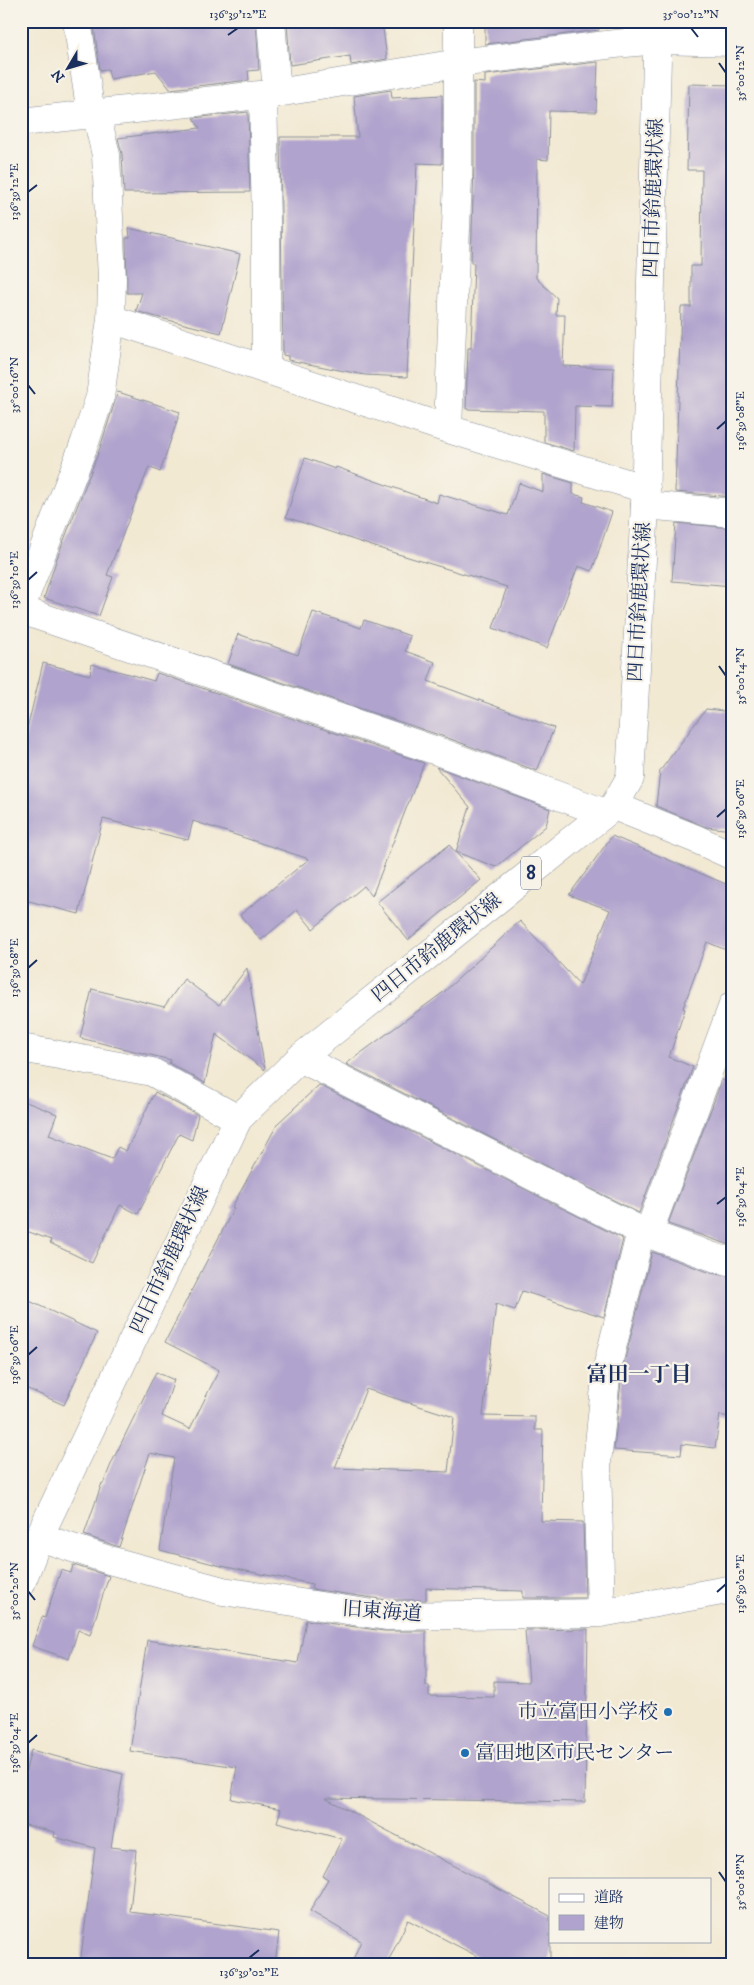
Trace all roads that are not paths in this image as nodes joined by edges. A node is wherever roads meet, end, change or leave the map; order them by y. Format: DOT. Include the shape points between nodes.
graph roads {
  1 [pos="77,21"];
  2 [pos="271,21"];
  3 [pos="458,21"];
  4 [pos="658,31"];
  5 [pos="733,42"];
  6 [pos="458,63"];
  7 [pos="270,94"];
  8 [pos="91,114"];
  9 [pos="26,122"];
  10 [pos="111,319"];
  11 [pos="266,370"];
  12 [pos="448,429"];
  13 [pos="646,497"];
  14 [pos="733,513"];
  15 [pos="21,609"];
  16 [pos="610,810"];
  17 [pos="733,856"];
  18 [pos="733,1005"];
  19 [pos="21,1048"];
  20 [pos="300,1058"];
  21 [pos="238,1119"];
  22 [pos="644,1232"];
  23 [pos="733,1262"];
  24 [pos="30,1534"];
  25 [pos="21,1584"];
  26 [pos="733,1589"];
  27 [pos="602,1613"];
  1 -- 8 [label="street"];
  2 -- 7 [label="street"];
  3 -- 6 [label="street"];
  4 -- 5 [label="street"];
  4 -- 6 [label="street" via="615,44"];
  4 -- 13 [label="street, 四日市鈴鹿環状線 / 8"];
  6 -- 7 [label="street"];
  6 -- 12 [label="street" via="458,177"];
  7 -- 8 [label="street"];
  7 -- 11 [label="street"];
  8 -- 9 [label="street"];
  8 -- 10 [label="street" via="106,155"];
  10 -- 11 [label="street"];
  10 -- 15 [label="street" via="100,397"];
  11 -- 12 [label="street"];
  12 -- 13 [label="street"];
  13 -- 14 [label="street"];
  13 -- 16 [label="street, 四日市鈴鹿環状線 / 8" via="630,778"];
  15 -- 16 [label="street"];
  16 -- 17 [label="street" via="696,839"];
  16 -- 20 [label="street, 四日市鈴鹿環状線 / 8"];
  18 -- 22 [label="street"];
  19 -- 21 [label="street" via="152,1072"];
  20 -- 21 [label="street, 四日市鈴鹿環状線 / 8"];
  20 -- 22 [label="street"];
  21 -- 24 [label="street, 四日市鈴鹿環状線 / 8"];
  22 -- 23 [label="street"];
  22 -- 27 [label="street" via="607,1368 597,1463"];
  24 -- 25 [label="street, 四日市鈴鹿環状線 / 8"];
  24 -- 27 [label="street, 旧東海道" via="109,1560 224,1591 386,1616"];
  26 -- 27 [label="street, 旧東海道"];
}
